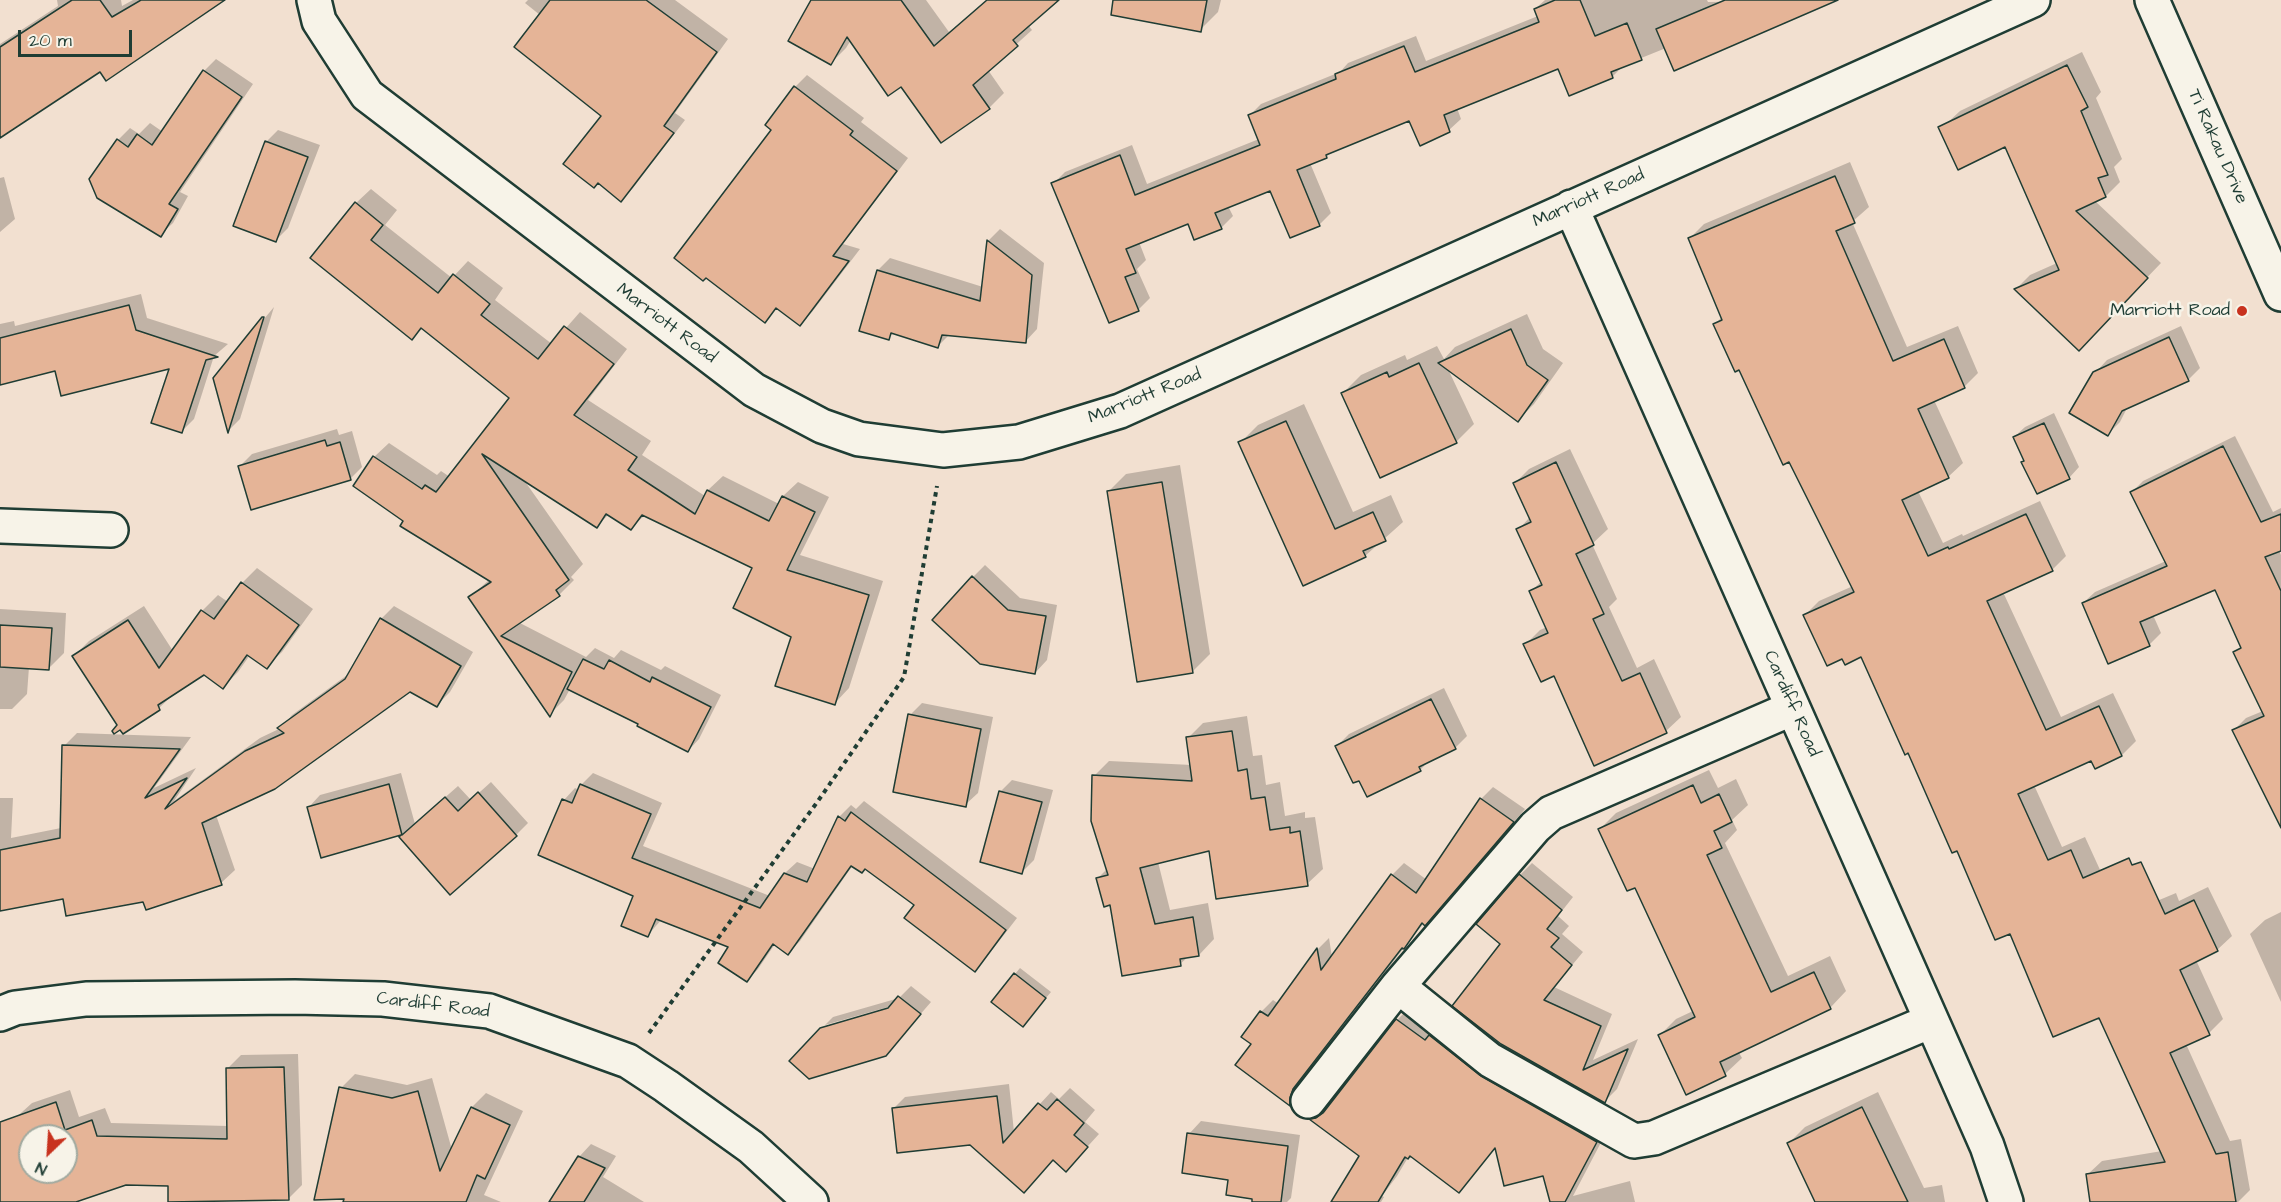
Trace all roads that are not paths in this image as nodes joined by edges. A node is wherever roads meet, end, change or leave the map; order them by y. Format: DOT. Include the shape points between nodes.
graph roads {
  1 [pos="314,0"];
  2 [pos="2033,0"];
  3 [pos="2152,0"];
  4 [pos="1571,207"];
  5 [pos="2281,294"];
  6 [pos="0,526"];
  7 [pos="111,530"];
  8 [pos="1793,708"];
  9 [pos="1398,986"];
  10 [pos="0,1014"];
  11 [pos="1931,1021"];
  12 [pos="1308,1101"];
  13 [pos="811,1202"];
  14 [pos="2006,1202"];
  1 -- 4 [label="street, Marriott Road" via="319,21 367,95 754,390 822,426 859,439 943,450 1019,442 1120,411"];
  2 -- 4 [label="street, Marriott Road"];
  3 -- 5 [label="street, Ti Rakau Drive"];
  4 -- 8 [label="street, Cardiff Road"];
  6 -- 7 [label="street"];
  8 -- 9 [label="street" via="1551,813 1535,826"];
  8 -- 11 [label="street, Cardiff Road"];
  9 -- 11 [label="street" via="1490,1060 1634,1142 1654,1138"];
  9 -- 12 [label="street"];
  10 -- 13 [label="street, Cardiff Road" via="15,1008 86,999 283,997 383,999 489,1011 628,1061 751,1147"];
  11 -- 14 [label="street, Cardiff Road" via="1987,1146"];
}
